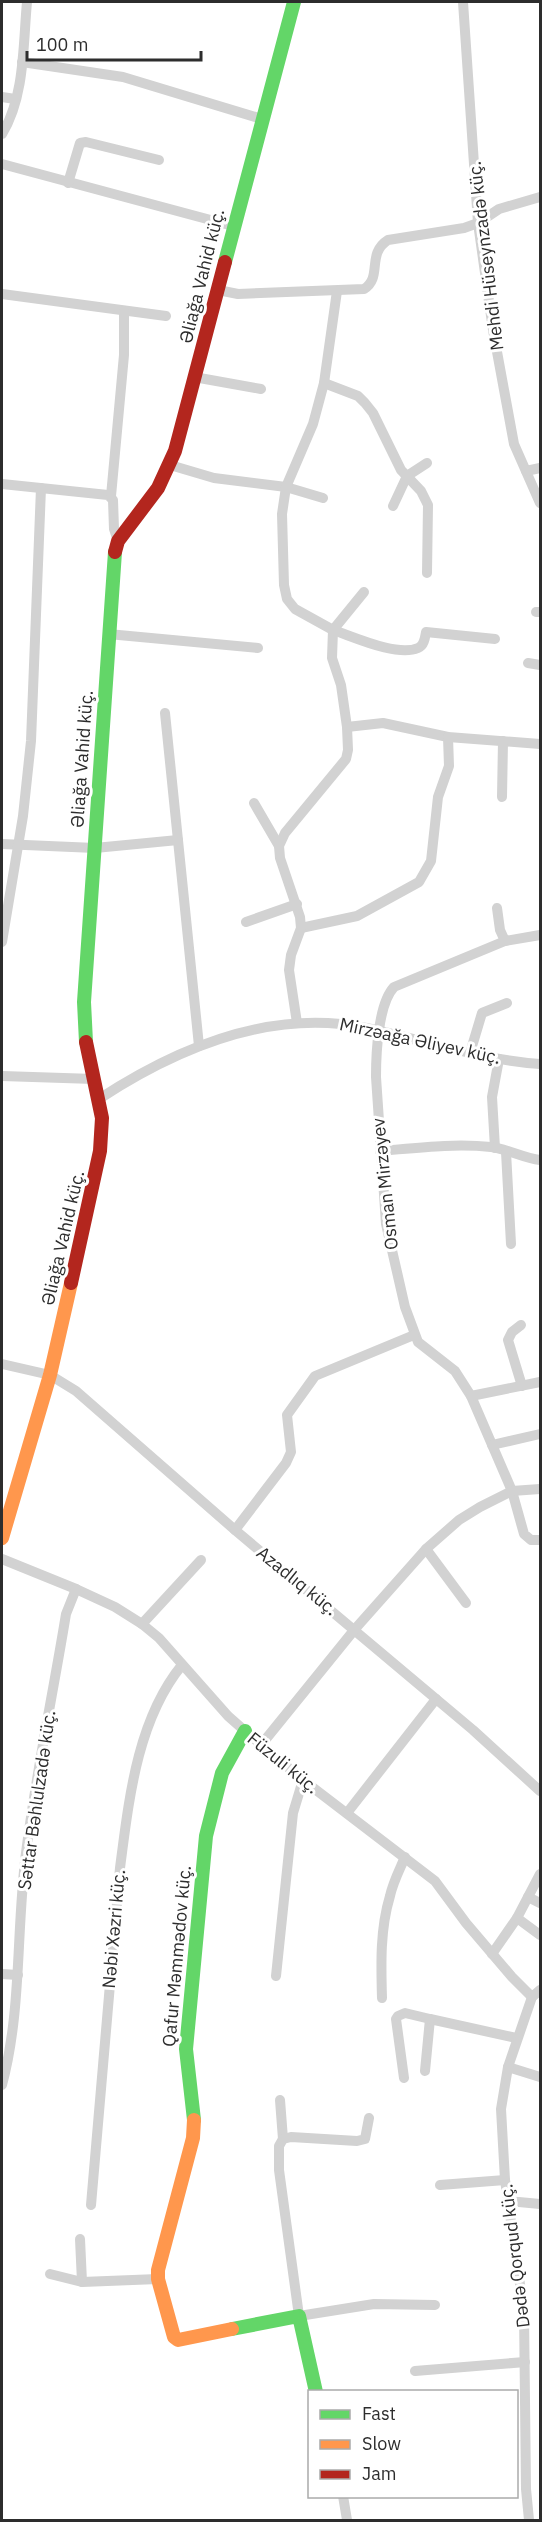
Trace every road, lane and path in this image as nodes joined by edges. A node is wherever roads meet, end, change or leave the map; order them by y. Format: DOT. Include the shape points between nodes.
graph roads {
  1 [pos="27,2"];
  2 [pos="294,2"];
  3 [pos="463,2"];
  4 [pos="22,62"];
  5 [pos="2,98"];
  6 [pos="15,99"];
  7 [pos="262,119"];
  8 [pos="2,134"];
  9 [pos="159,160"];
  10 [pos="2,164"];
  11 [pos="68,183"];
  12 [pos="540,197"];
  13 [pos="478,222"];
  14 [pos="232,226"];
  15 [pos="218,290"];
  16 [pos="336,291"];
  17 [pos="2,294"];
  18 [pos="124,311"];
  19 [pos="166,316"];
  20 [pos="194,377"];
  21 [pos="324,383"];
  22 [pos="261,389"];
  23 [pos="427,463"];
  24 [pos="170,465"];
  25 [pos="540,468"];
  26 [pos="526,471"];
  27 [pos="407,476"];
  28 [pos="2,484"];
  29 [pos="41,488"];
  30 [pos="286,488"];
  31 [pos="111,496"];
  32 [pos="322,498"];
  33 [pos="540,503"];
  34 [pos="393,506"];
  35 [pos="118,541"];
  36 [pos="426,573"];
  37 [pos="364,591"];
  38 [pos="333,630"];
  39 [pos="108,634"];
  40 [pos="495,639"];
  41 [pos="258,648"];
  42 [pos="528,663"];
  43 [pos="540,665"];
  44 [pos="165,713"];
  45 [pos="346,727"];
  46 [pos="448,737"];
  47 [pos="503,741"];
  48 [pos="540,744"];
  49 [pos="502,797"];
  50 [pos="254,803"];
  51 [pos="178,840"];
  52 [pos="2,844"];
  53 [pos="18,845"];
  54 [pos="279,846"];
  55 [pos="95,848"];
  56 [pos="297,904"];
  57 [pos="497,908"];
  58 [pos="246,922"];
  59 [pos="301,928"];
  60 [pos="540,935"];
  61 [pos="505,941"];
  62 [pos="2,942"];
  63 [pos="507,1003"];
  64 [pos="297,1023"];
  65 [pos="380,1031"];
  66 [pos="199,1046"];
  67 [pos="470,1053"];
  68 [pos="499,1059"];
  69 [pos="540,1064"];
  70 [pos="2,1076"];
  71 [pos="94,1079"];
  72 [pos="99,1099"];
  73 [pos="501,1150"];
  74 [pos="380,1151"];
  75 [pos="540,1160"];
  76 [pos="511,1244"];
  77 [pos="521,1325"];
  78 [pos="414,1335"];
  79 [pos="2,1364"];
  80 [pos="50,1375"];
  81 [pos="540,1382"];
  82 [pos="522,1386"];
  83 [pos="471,1396"];
  84 [pos="540,1434"];
  85 [pos="492,1445"];
  86 [pos="540,1489"];
  87 [pos="512,1491"];
  88 [pos="236,1530"];
  89 [pos="2,1538"];
  90 [pos="540,1540"];
  91 [pos="426,1549"];
  92 [pos="2,1559"];
  93 [pos="201,1560"];
  94 [pos="76,1589"];
  95 [pos="466,1603"];
  96 [pos="142,1624"];
  97 [pos="355,1629"];
  98 [pos="182,1665"];
  99 [pos="436,1699"];
  100 [pos="244,1731"];
  101 [pos="261,1745"];
  102 [pos="303,1780"];
  103 [pos="540,1791"];
  104 [pos="347,1813"];
  105 [pos="405,1857"];
  106 [pos="540,1874"];
  107 [pos="528,1897"];
  108 [pos="540,1903"];
  109 [pos="516,1918"];
  110 [pos="540,1935"];
  111 [pos="492,1954"];
  112 [pos="2,1974"];
  113 [pos="18,1976"];
  114 [pos="276,1976"];
  115 [pos="536,1994"];
  116 [pos="382,1998"];
  117 [pos="430,2019"];
  118 [pos="516,2038"];
  119 [pos="508,2067"];
  120 [pos="425,2071"];
  121 [pos="540,2077"];
  122 [pos="404,2078"];
  123 [pos="2,2085"];
  124 [pos="280,2100"];
  125 [pos="369,2118"];
  126 [pos="283,2139"];
  127 [pos="505,2180"];
  128 [pos="440,2185"];
  129 [pos="508,2201"];
  130 [pos="540,2204"];
  131 [pos="91,2205"];
  132 [pos="80,2239"];
  133 [pos="51,2274"];
  134 [pos="158,2279"];
  135 [pos="82,2283"];
  136 [pos="435,2305"];
  137 [pos="299,2316"];
  138 [pos="525,2362"];
  139 [pos="415,2371"];
  140 [pos="316,2390"];
  141 [pos="521,2474"];
  142 [pos="343,2498"];
  143 [pos="346,2520"];
  144 [pos="530,2520"];
  1 -- 4 [label="street"];
  2 -- 7 [label="street, Əliağa Vahid küç."];
  3 -- 13 [label="street, Mehdi Hüseynzadə küç."];
  4 -- 6 [label="street"];
  4 -- 7 [label="street" via="123,77"];
  5 -- 6 [label="street"];
  6 -- 8 [label="street"];
  7 -- 14 [label="street, Əliağa Vahid küç."];
  9 -- 11 [label="street" via="81,143"];
  10 -- 11 [label="street"];
  11 -- 14 [label="street"];
  12 -- 13 [label="street" via="499,209"];
  13 -- 16 [label="street" via="464,228 388,240 379,246 369,286 357,291"];
  13 -- 26 [label="street, Mehdi Hüseynzadə küç." via="509,424"];
  14 -- 15 [label="street, Əliağa Vahid küç."];
  15 -- 16 [label="street" via="238,294"];
  15 -- 20 [label="street, Əliağa Vahid küç."];
  16 -- 21 [label="street"];
  17 -- 18 [label="street"];
  18 -- 19 [label="street"];
  18 -- 31 [label="street" via="124,355"];
  20 -- 22 [label="street"];
  20 -- 24 [label="street, Əliağa Vahid küç."];
  21 -- 27 [label="street" via="358,396 365,403"];
  21 -- 30 [label="street" via="313,424"];
  23 -- 27 [label="street"];
  24 -- 30 [label="street" via="214,478"];
  24 -- 35 [label="street, Əliağa Vahid küç." via="158,488"];
  25 -- 26 [label="street"];
  26 -- 33 [label="street, Mehdi Hüseynzadə küç."];
  27 -- 34 [label="street"];
  27 -- 36 [label="street" via="428,506"];
  28 -- 29 [label="street"];
  29 -- 31 [label="street"];
  29 -- 53 [label="street" via="31,741"];
  30 -- 32 [label="street"];
  30 -- 38 [label="street" via="282,514 287,598 295,609"];
  31 -- 35 [label="street"];
  35 -- 39 [label="street, Əliağa Vahid küç." via="111,566"];
  37 -- 38 [label="street"];
  38 -- 40 [label="street" via="398,649 418,648 426,632"];
  38 -- 45 [label="street" via="332,658 341,685"];
  39 -- 41 [label="street"];
  39 -- 55 [label="street, Əliağa Vahid küç."];
  42 -- 43 [label="street"];
  44 -- 51 [label="street"];
  45 -- 46 [label="street" via="383,723"];
  45 -- 54 [label="street" via="348,750 342,766 285,833"];
  46 -- 47 [label="street"];
  46 -- 59 [label="street" via="449,766 438,797 431,861 419,882 357,916"];
  47 -- 48 [label="street"];
  47 -- 49 [label="street"];
  50 -- 54 [label="street"];
  51 -- 55 [label="street"];
  51 -- 66 [label="street"];
  52 -- 53 [label="street"];
  53 -- 55 [label="street"];
  53 -- 62 [label="street"];
  54 -- 56 [label="street"];
  55 -- 71 [label="street, Əliağa Vahid küç." via="84,1002 86,1045"];
  56 -- 58 [label="street"];
  56 -- 59 [label="street"];
  57 -- 61 [label="street"];
  59 -- 64 [label="street" via="289,970"];
  60 -- 61 [label="street, Osman Mirzəyev"];
  61 -- 65 [label="street, Osman Mirzəyev" via="394,987 386,1001"];
  63 -- 67 [label="street" via="482,1013"];
  64 -- 65 [label="street, Mirzəağa Əliyev küç." via="328,1022"];
  64 -- 66 [label="street, Mirzəağa Əliyev küç."];
  65 -- 67 [label="street, Mirzəağa Əliyev küç."];
  65 -- 74 [label="street, Osman Mirzəyev" via="376,1077"];
  66 -- 72 [label="street, Mirzəağa Əliyev küç." via="146,1070"];
  67 -- 68 [label="street, Mirzəağa Əliyev küç."];
  68 -- 69 [label="street, Mirzəağa Əliyev küç."];
  68 -- 73 [label="street" via="492,1097"];
  70 -- 71 [label="street"];
  71 -- 72 [label="street, Əliağa Vahid küç."];
  72 -- 80 [label="street, Əliağa Vahid küç." via="102,1127 98,1166"];
  73 -- 74 [label="street" via="475,1145"];
  73 -- 75 [label="street"];
  73 -- 76 [label="street"];
  74 -- 78 [label="street, Osman Mirzəyev" via="386,1224"];
  77 -- 82 [label="street" via="508,1340"];
  78 -- 83 [label="street, Osman Mirzəyev" via="426,1350 455,1371"];
  78 -- 88 [label="street" via="315,1376 287,1415 291,1452 286,1463"];
  79 -- 80 [label="street"];
  80 -- 88 [label="street, Azadlıq küç." via="76,1392"];
  80 -- 89 [label="street, Əliağa Vahid küç."];
  81 -- 82 [label="street"];
  82 -- 83 [label="street"];
  83 -- 85 [label="street, Osman Mirzəyev"];
  84 -- 85 [label="street"];
  85 -- 87 [label="street, Osman Mirzəyev"];
  86 -- 87 [label="street"];
  87 -- 90 [label="street, Osman Mirzəyev" via="524,1534 531,1540"];
  87 -- 91 [label="street" via="459,1520"];
  88 -- 97 [label="street, Azadlıq küç."];
  91 -- 95 [label="street"];
  91 -- 97 [label="street"];
  92 -- 94 [label="street, Füzuli küç."];
  93 -- 96 [label="street"];
  94 -- 96 [label="street, Füzuli küç."];
  94 -- 113 [label="street, Səttar Bəhlulzadə küç." via="66,1614 26,1855"];
  96 -- 98 [label="street, Füzuli küç."];
  97 -- 99 [label="street, Azadlıq küç."];
  97 -- 101 [label="street"];
  98 -- 100 [label="street, Füzuli küç."];
  98 -- 131 [label="street, Nəbi Xəzri küç." via="157,1704 140,1754 126,1817"];
  99 -- 103 [label="street, Azadlıq küç."];
  99 -- 104 [label="street"];
  100 -- 101 [label="street, Füzuli küç."];
  100 -- 134 [label="street, Qafur Məmmədov küç." via="222,1773 206,1836 186,2049 194,2110 193,2138"];
  101 -- 102 [label="street, Füzuli küç."];
  102 -- 104 [label="street, Füzuli küç."];
  102 -- 114 [label="street" via="293,1814"];
  104 -- 105 [label="street, Füzuli küç."];
  105 -- 111 [label="street, Füzuli küç." via="435,1881"];
  105 -- 116 [label="street" via="385,1919"];
  106 -- 107 [label="street"];
  107 -- 108 [label="street"];
  107 -- 109 [label="street"];
  109 -- 110 [label="street"];
  109 -- 111 [label="street"];
  111 -- 115 [label="street, Füzuli küç."];
  112 -- 113 [label="street"];
  113 -- 123 [label="street, Səttar Bəhlulzadə küç."];
  115 -- 118 [label="street, Dədə Qorqud küç."];
  117 -- 118 [label="street"];
  117 -- 120 [label="street"];
  117 -- 122 [label="street" via="405,2013 396,2019"];
  118 -- 119 [label="street, Dədə Qorqud küç."];
  119 -- 121 [label="street"];
  119 -- 127 [label="street, Dədə Qorqud küç." via="501,2109"];
  124 -- 126 [label="street"];
  125 -- 126 [label="street" via="365,2139 357,2141"];
  126 -- 137 [label="street" via="279,2146 279,2170"];
  127 -- 128 [label="street"];
  127 -- 129 [label="street, Dədə Qorqud küç."];
  129 -- 130 [label="street"];
  129 -- 138 [label="street, Dədə Qorqud küç." via="524,2312"];
  132 -- 135 [label="street"];
  133 -- 135 [label="street"];
  134 -- 135 [label="street"];
  134 -- 137 [label="street, Qafur Məmmədov küç." via="178,2340"];
  136 -- 137 [label="street" via="374,2304"];
  137 -- 140 [label="street"];
  138 -- 139 [label="street"];
  138 -- 141 [label="street, Dədə Qorqud küç."];
  141 -- 144 [label="street, Dədə Qorqud küç."];
  142 -- 143 [label="street"];
}
